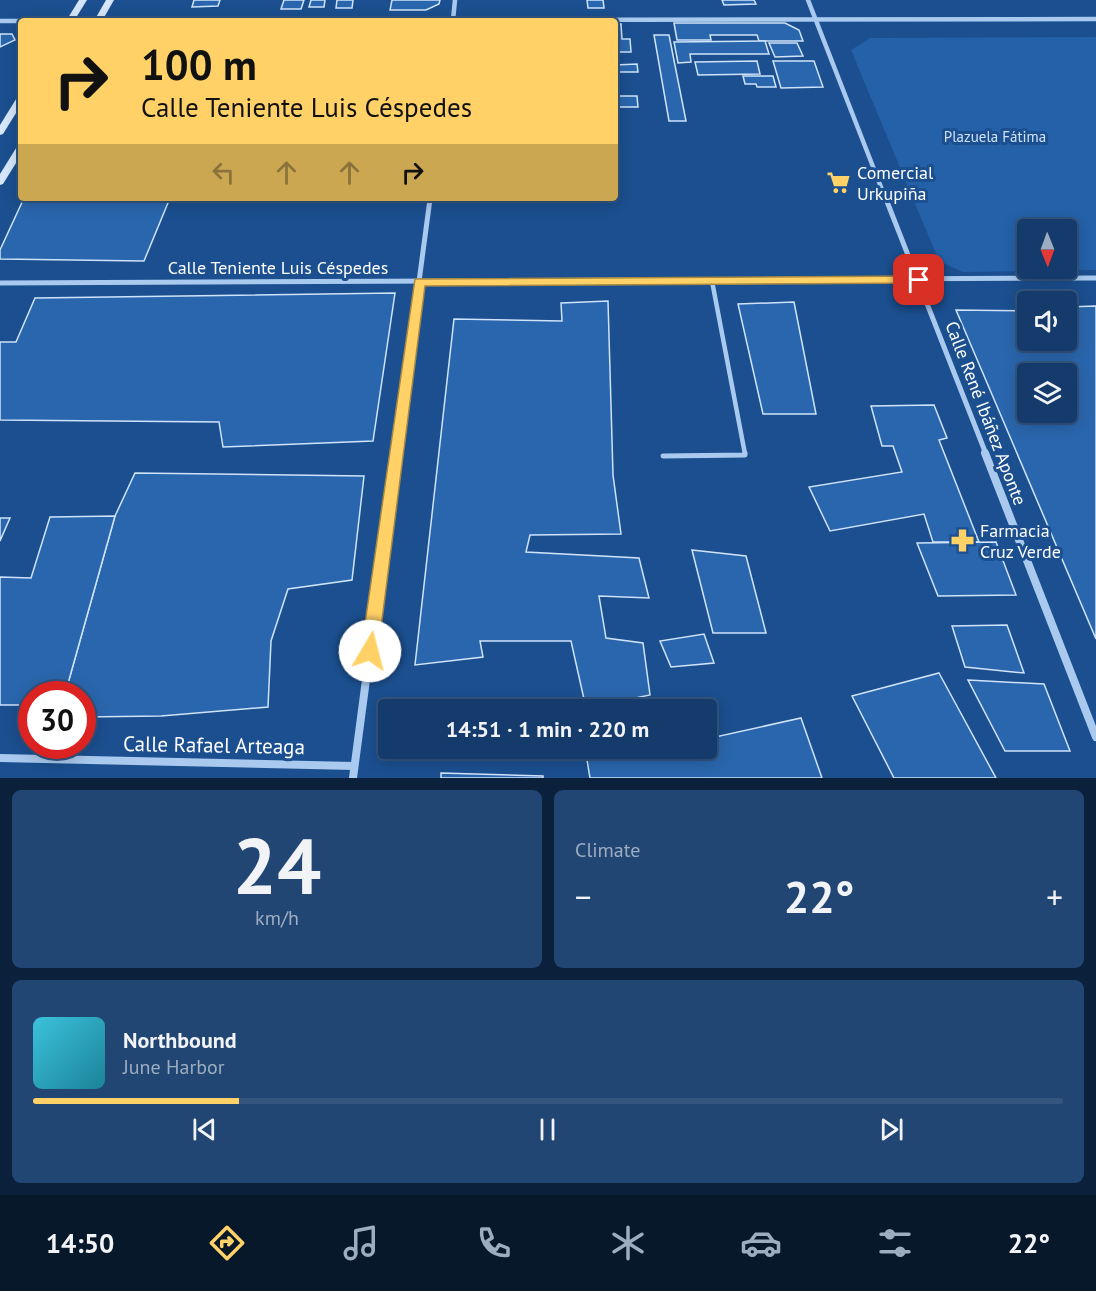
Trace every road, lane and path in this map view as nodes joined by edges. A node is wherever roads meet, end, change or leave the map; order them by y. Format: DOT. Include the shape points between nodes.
graph roads {
  1 [pos="83,0"];
  2 [pos="110,0"];
  3 [pos="455,0"];
  4 [pos="808,0"];
  5 [pos="72,18"];
  6 [pos="100,18"];
  7 [pos="453,18"];
  8 [pos="814,18"];
  9 [pos="618,19"];
  10 [pos="1096,19"];
  11 [pos="0,21"];
  12 [pos="18,21"];
  13 [pos="18,103"];
  14 [pos="0,132"];
  15 [pos="18,152"];
  16 [pos="0,182"];
  17 [pos="430,201"];
  18 [pos="1096,278"];
  19 [pos="712,280"];
  20 [pos="919,280"];
  21 [pos="420,282"];
  22 [pos="0,283"];
  23 [pos="663,456"];
  24 [pos="1094,730"];
  25 [pos="1096,737"];
  26 [pos="0,758"];
  27 [pos="354,766"];
  28 [pos="353,778"];
  1 -- 5 [label="main road"];
  2 -- 6 [label="main road"];
  3 -- 7 [label="street"];
  4 -- 8 [label="street, Calle René Ibáñez Aponte"];
  8 -- 9 [label="street"];
  8 -- 10 [label="street"];
  8 -- 20 [label="street, Calle René Ibáñez Aponte"];
  11 -- 12 [label="street"];
  13 -- 14 [label="main road"];
  15 -- 16 [label="main road"];
  17 -- 21 [label="street"];
  18 -- 20 [label="street, Calle Teniente Luis Céspedes"];
  19 -- 20 [label="street, Calle Teniente Luis Céspedes"];
  19 -- 21 [label="street, Calle Teniente Luis Céspedes"];
  19 -- 23 [label="lane" via="745,455"];
  20 -- 24 [label="street, Calle René Ibáñez Aponte"];
  21 -- 22 [label="street, Calle Teniente Luis Céspedes"];
  21 -- 27 [label="street"];
  24 -- 25 [label="street, Calle René Ibáñez Aponte"];
  26 -- 27 [label="street, Calle Rafael Arteaga"];
  27 -- 28 [label="street"];
}
